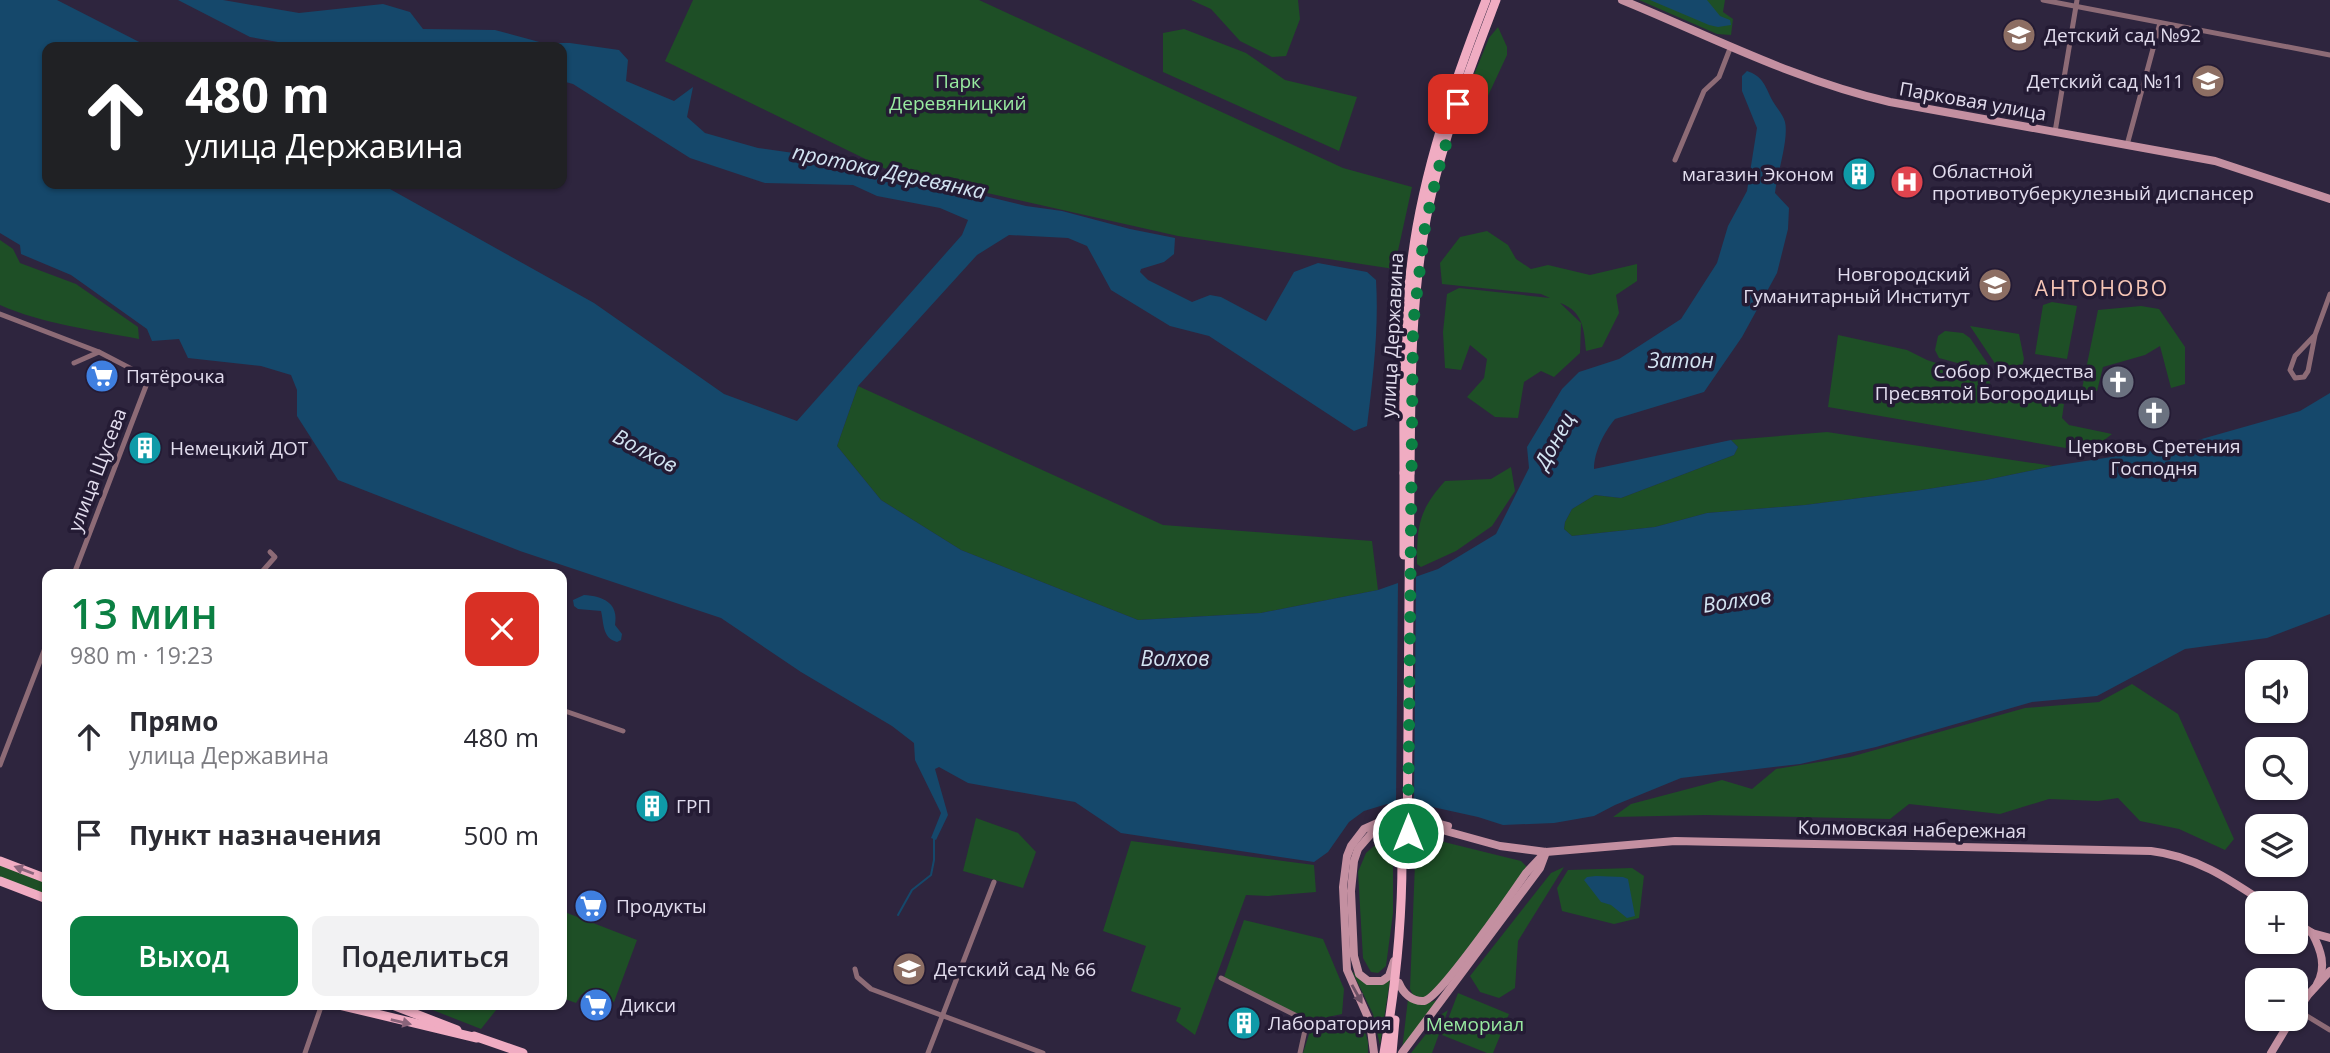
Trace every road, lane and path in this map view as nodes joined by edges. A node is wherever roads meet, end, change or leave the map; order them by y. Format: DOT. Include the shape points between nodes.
graph roads {
  1 [pos="1486,0"];
  2 [pos="1496,0"];
  3 [pos="1622,0"];
  4 [pos="2043,0"];
  5 [pos="2076,3"];
  6 [pos="1485,16"];
  7 [pos="2160,23"];
  8 [pos="1731,46"];
  9 [pos="2330,55"];
  10 [pos="2055,132"];
  11 [pos="2127,145"];
  12 [pos="1675,160"];
  13 [pos="2330,198"];
  14 [pos="2330,294"];
  15 [pos="0,314"];
  16 [pos="2315,335"];
  17 [pos="99,352"];
  18 [pos="74,363"];
  19 [pos="270,552"];
  20 [pos="76,569"];
  21 [pos="264,569"];
  22 [pos="42,656"];
  23 [pos="567,712"];
  24 [pos="623,731"];
  25 [pos="0,765"];
  26 [pos="1545,852"];
  27 [pos="1405,860"];
  28 [pos="0,861"];
  29 [pos="42,877"];
  30 [pos="0,881"];
  31 [pos="994,883"];
  32 [pos="2246,891"];
  33 [pos="42,897"];
  34 [pos="2308,930"];
  35 [pos="2312,933"];
  36 [pos="2330,938"];
  37 [pos="2330,945"];
  38 [pos="1397,951"];
  39 [pos="855,969"];
  40 [pos="2330,971"];
  41 [pos="1221,978"];
  42 [pos="1399,983"];
  43 [pos="2317,984"];
  44 [pos="2308,996"];
  45 [pos="320,1010"];
  46 [pos="360,1010"];
  47 [pos="415,1010"];
  48 [pos="942,1016"];
  49 [pos="2308,1020"];
  50 [pos="2330,1030"];
  51 [pos="2285,1031"];
  52 [pos="477,1038"];
  53 [pos="304,1053"];
  54 [pos="523,1053"];
  55 [pos="928,1053"];
  56 [pos="1043,1053"];
  57 [pos="1300,1053"];
  58 [pos="1374,1053"];
  59 [pos="1384,1053"];
  60 [pos="1392,1053"];
  61 [pos="1402,1053"];
  62 [pos="2272,1053"];
  1 -- 6 [label="main road, улица Державина"];
  2 -- 6 [label="main road, улица Державина"];
  3 -- 8 [label="main road, Парковая улица"];
  4 -- 5 [label="street"];
  5 -- 7 [label="street"];
  5 -- 10 [label="street"];
  6 -- 27 [label="main road, улица Державина, bridge" via="1448,110 1418,221 1406,320"];
  7 -- 9 [label="street"];
  7 -- 11 [label="street"];
  8 -- 10 [label="main road, Парковая улица" via="1865,96"];
  8 -- 12 [label="street" via="1719,77 1704,91"];
  10 -- 11 [label="main road, Парковая улица"];
  11 -- 13 [label="main road, Парковая улица" via="2215,161"];
  14 -- 16 [label="street"];
  15 -- 17 [label="street"];
  16 -- 16 [label="street" via="2292,361 2290,370 2295,378 2308,371"];
  17 -- 18 [label="street"];
  17 -- 20 [label="street, улица Щусева" via="149,377"];
  19 -- 21 [label="street" via="275,557"];
  22 -- 25 [label="street"];
  23 -- 24 [label="street"];
  26 -- 32 [label="main road, Колмовская набережная" via="1675,841 2151,851 2206,866"];
  26 -- 38 [label="main road, Колмовская набережная" via="1500,846 1413,822 1387,825 1371,834 1358,849 1351,891 1359,974 1368,981 1382,981 1389,976"];
  26 -- 42 [label="main road" via="1429,999 1411,998"];
  26 -- 58 [label="main road, Колмовская набережная, one-way" via="1409,816 1372,824 1357,837 1344,868 1347,970 1370,1022"];
  26 -- 61 [label="main road" via="1528,885"];
  27 -- 38 [label="main road"];
  27 -- 42 [label="main road" via="1407,902"];
  29 -- 28 [label="main road, one-way"];
  30 -- 33 [label="main road"];
  31 -- 48 [label="street"];
  34 -- 35 [label="main road"];
  35 -- 36 [label="main road"];
  35 -- 37 [label="main road"];
  35 -- 43 [label="main road" via="2323,965"];
  38 -- 59 [label="main road"];
  39 -- 48 [label="street" via="857,978 871,989"];
  40 -- 43 [label="main road"];
  41 -- 57 [label="street" via="1307,1021"];
  42 -- 60 [label="main road"];
  43 -- 44 [label="main road"];
  45 -- 53 [label="street"];
  46 -- 52 [label="main road, one-way"];
  47 -- 52 [label="main road"];
  48 -- 55 [label="street"];
  48 -- 56 [label="street"];
  49 -- 50 [label="street"];
  51 -- 62 [label="main road"];
  52 -- 54 [label="main road"];
}
